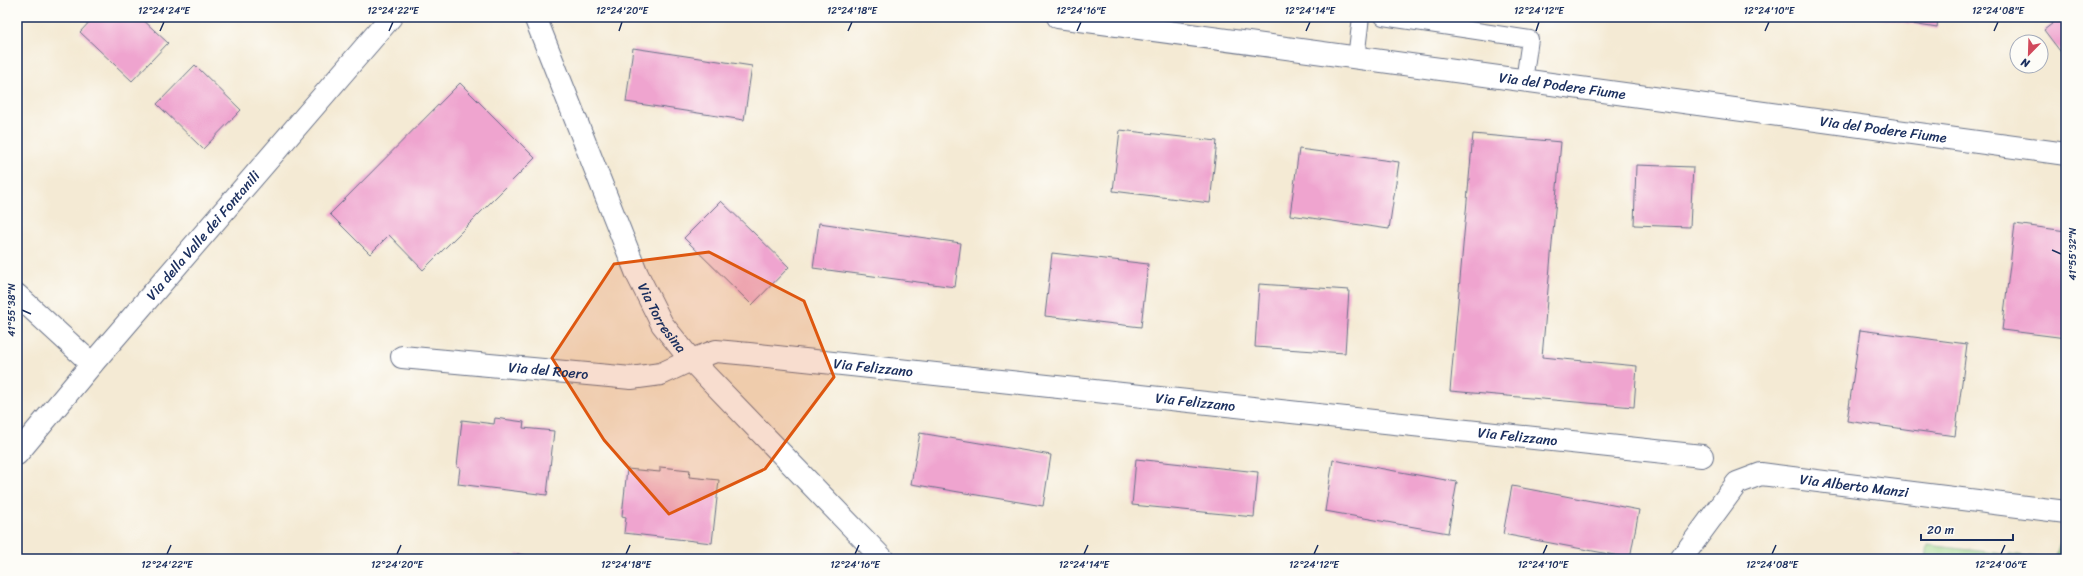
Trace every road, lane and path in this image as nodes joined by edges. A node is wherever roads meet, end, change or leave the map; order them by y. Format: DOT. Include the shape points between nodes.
graph roads {
  1 [pos="391,17"];
  2 [pos="535,17"];
  3 [pos="1058,17"];
  4 [pos="1361,17"];
  5 [pos="1383,17"];
  6 [pos="1356,58"];
  7 [pos="1524,81"];
  8 [pos="2066,154"];
  9 [pos="17,295"];
  10 [pos="402,358"];
  11 [pos="691,360"];
  12 [pos="92,364"];
  13 [pos="17,454"];
  14 [pos="1702,456"];
  15 [pos="2066,512"];
  16 [pos="882,559"];
  17 [pos="1681,559"];
  1 -- 12 [label="street, Via della Valle dei Fontanili"];
  2 -- 11 [label="street, Via Torresina" via="646,295 662,324"];
  3 -- 6 [label="street, Via del Podere Fiume"];
  4 -- 6 [label="lane"];
  5 -- 7 [label="lane" via="1530,39"];
  6 -- 7 [label="street, Via del Podere Fiume"];
  7 -- 8 [label="street, Via del Podere Fiume"];
  9 -- 12 [label="street"];
  10 -- 11 [label="street, Via del Roero" via="631,378 661,374"];
  11 -- 14 [label="street, Via Felizzano" via="716,351 749,354"];
  11 -- 16 [label="street, Via Torresina"];
  12 -- 13 [label="street, Via della Valle dei Fontanili"];
  15 -- 17 [label="street, Via Alberto Manzi" via="1761,474 1737,483"];
}
